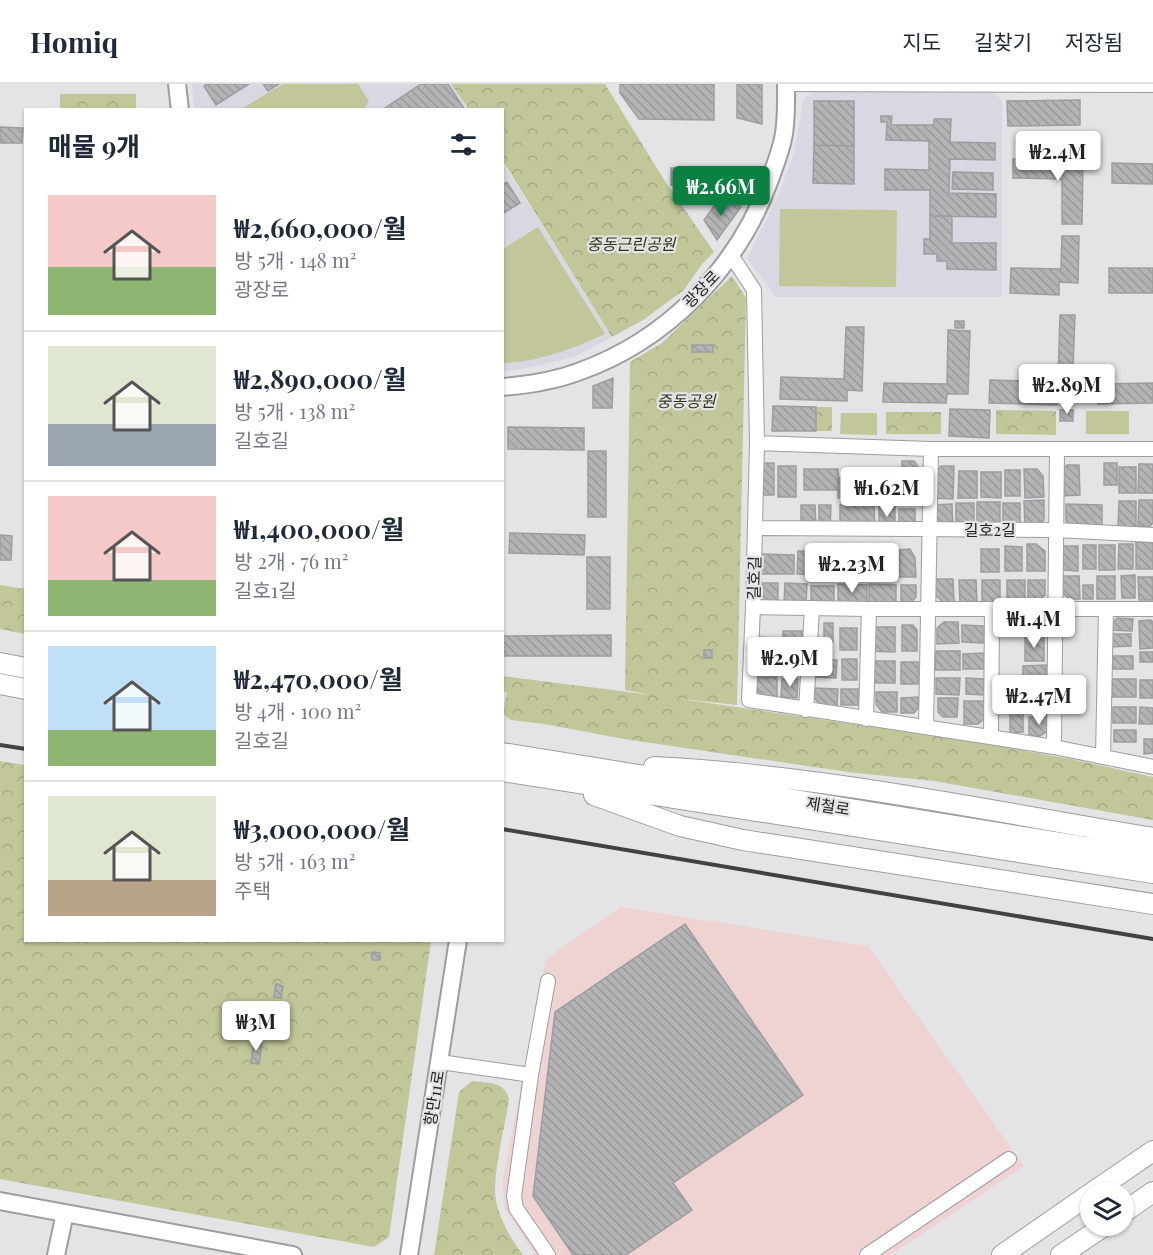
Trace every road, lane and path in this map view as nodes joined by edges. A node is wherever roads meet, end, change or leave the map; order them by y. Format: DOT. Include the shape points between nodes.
graph roads {
  1 [pos="177,84"];
  2 [pos="786,84"];
  3 [pos="1153,85"];
  4 [pos="180,108"];
  5 [pos="731,255"];
  6 [pos="504,387"];
  7 [pos="757,443"];
  8 [pos="931,449"];
  9 [pos="1057,449"];
  10 [pos="1153,449"];
  11 [pos="755,528"];
  12 [pos="930,530"];
  13 [pos="1056,530"];
  14 [pos="1153,535"];
  15 [pos="753,607"];
  16 [pos="812,609"];
  17 [pos="869,609"];
  18 [pos="929,609"];
  19 [pos="993,609"];
  20 [pos="1056,609"];
  21 [pos="1106,609"];
  22 [pos="1153,609"];
  23 [pos="0,663"];
  24 [pos="24,668"];
  25 [pos="0,684"];
  26 [pos="24,688"];
  27 [pos="806,710"];
  28 [pos="866,719"];
  29 [pos="926,727"];
  30 [pos="991,737"];
  31 [pos="1054,747"];
  32 [pos="504,754"];
  33 [pos="1103,756"];
  34 [pos="1153,767"];
  35 [pos="504,771"];
  36 [pos="554,771"];
  37 [pos="1153,838"];
  38 [pos="1153,858"];
  39 [pos="1153,873"];
  40 [pos="1153,904"];
  41 [pos="458,942"];
  42 [pos="548,981"];
  43 [pos="440,1062"];
  44 [pos="531,1075"];
  45 [pos="1153,1151"];
  46 [pos="1008,1159"];
  47 [pos="1108,1182"];
  48 [pos="1153,1192"];
  49 [pos="0,1201"];
  50 [pos="1080,1201"];
  51 [pos="1134,1205"];
  52 [pos="65,1213"];
  53 [pos="1089,1236"];
  54 [pos="56,1255"];
  55 [pos="293,1255"];
  56 [pos="409,1255"];
  57 [pos="548,1255"];
  58 [pos="867,1255"];
  59 [pos="1002,1255"];
  60 [pos="1061,1255"];
  1 -- 4 [label="street"];
  2 -- 3 [label="street, 광장로"];
  2 -- 5 [label="street, 광장로" via="786,116 779,153 763,198"];
  5 -- 6 [label="street, 광장로" via="692,301 618,356 577,373"];
  5 -- 7 [label="street, 길호길" via="754,290"];
  7 -- 8 [label="street"];
  7 -- 11 [label="street, 길호길"];
  8 -- 9 [label="street"];
  8 -- 12 [label="street"];
  9 -- 10 [label="street"];
  9 -- 13 [label="street"];
  11 -- 12 [label="street, 길호2길"];
  11 -- 15 [label="street, 길호길"];
  12 -- 13 [label="street, 길호2길"];
  12 -- 18 [label="street"];
  13 -- 14 [label="street, 길호2길"];
  13 -- 20 [label="street"];
  15 -- 16 [label="street"];
  15 -- 27 [label="street, 길호길" via="749,700"];
  16 -- 17 [label="street"];
  16 -- 27 [label="street"];
  17 -- 18 [label="street"];
  17 -- 28 [label="street"];
  18 -- 19 [label="street"];
  18 -- 29 [label="street"];
  19 -- 20 [label="street"];
  19 -- 30 [label="street"];
  20 -- 21 [label="street"];
  20 -- 31 [label="street"];
  21 -- 22 [label="street"];
  21 -- 33 [label="street"];
  23 -- 24 [label="main road"];
  25 -- 26 [label="main road"];
  27 -- 28 [label="street, 길호길"];
  28 -- 29 [label="street, 길호길"];
  29 -- 30 [label="street, 길호길"];
  30 -- 31 [label="street, 길호길"];
  31 -- 33 [label="street, 길호길"];
  32 -- 36 [label="main road, 제철로"];
  33 -- 34 [label="street, 길호길"];
  35 -- 36 [label="main road, 제철로"];
  36 -- 37 [label="main road" via="699,770 832,785"];
  36 -- 38 [label="main road, 제철로"];
  36 -- 39 [label="main road, 제철로"];
  36 -- 40 [label="main road" via="680,826 734,838"];
  41 -- 43 [label="street, 항만11로"];
  42 -- 44 [label="street"];
  43 -- 44 [label="street"];
  43 -- 56 [label="street, 항만11로"];
  44 -- 57 [label="street" via="514,1196 516,1208"];
  45 -- 47 [label="main road"];
  46 -- 58 [label="street"];
  48 -- 51 [label="main road"];
  49 -- 52 [label="street"];
  50 -- 59 [label="main road"];
  52 -- 54 [label="street"];
  52 -- 55 [label="street"];
  53 -- 60 [label="main road"];
}
